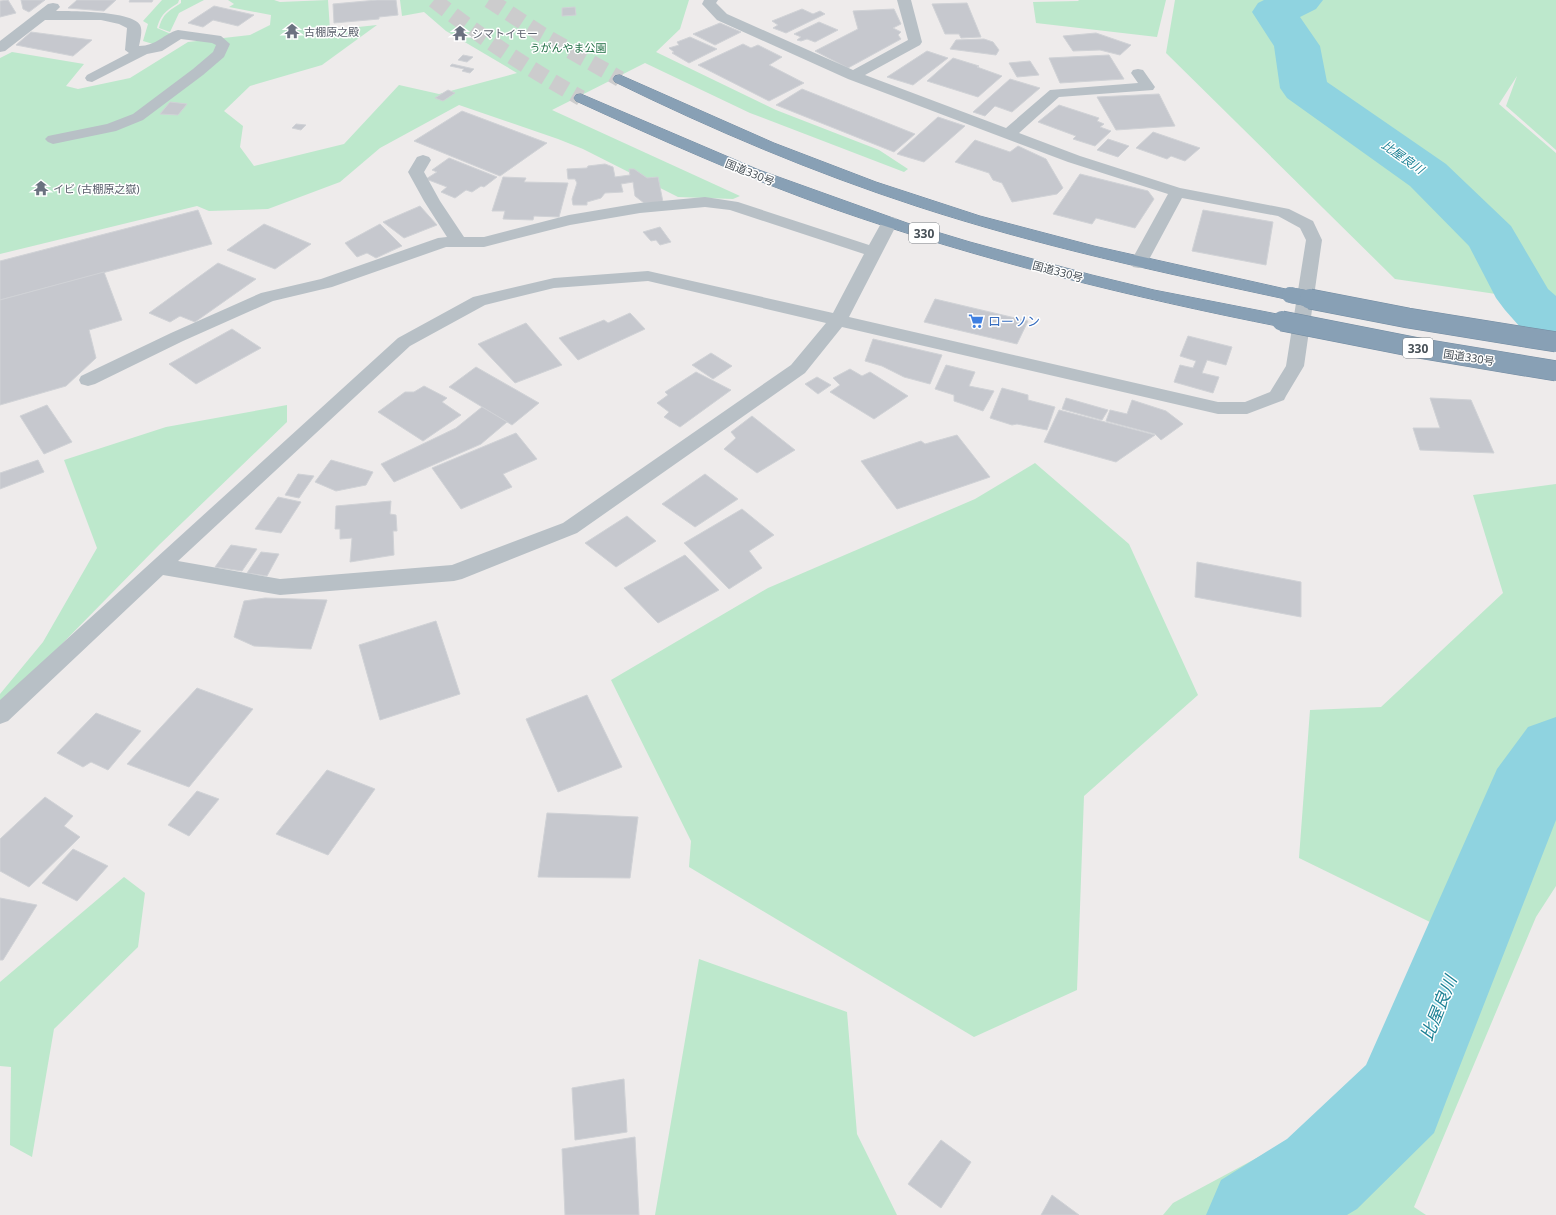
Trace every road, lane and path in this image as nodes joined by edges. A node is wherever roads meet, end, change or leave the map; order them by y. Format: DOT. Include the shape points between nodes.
graph roads {
  1 [pos="61,0"];
  2 [pos="711,0"];
  3 [pos="904,0"];
  4 [pos="41,16"];
  5 [pos="0,48"];
  6 [pos="142,52"];
  7 [pos="1138,72"];
  8 [pos="853,76"];
  9 [pos="92,78"];
  10 [pos="620,78"];
  11 [pos="581,98"];
  12 [pos="1009,134"];
  13 [pos="53,139"];
  14 [pos="423,160"];
  15 [pos="1177,192"];
  16 [pos="890,222"];
  17 [pos="460,242"];
  18 [pos="874,252"];
  19 [pos="1139,263"];
  20 [pos="838,320"];
  21 [pos="1556,342"];
  22 [pos="1556,371"];
  23 [pos="88,380"];
  24 [pos="158,566"];
  25 [pos="0,714"];
  1 -- 4 [label="street"];
  2 -- 8 [label="street" via="709,4 722,17"];
  3 -- 8 [label="street" via="915,42"];
  4 -- 5 [label="street"];
  4 -- 6 [label="street" via="72,15 122,20 134,26 132,50"];
  6 -- 9 [label="street"];
  6 -- 13 [label="street" via="157,49 178,34 216,39 223,44 219,54 138,117 111,128"];
  7 -- 12 [label="street" via="1148,87 1055,93"];
  8 -- 12 [label="street"];
  10 -- 19 [label="highway, 330" via="728,130 857,181 1020,232"];
  11 -- 16 [label="highway, 国道330号 / 330" via="710,156"];
  12 -- 15 [label="street" via="1074,159"];
  14 -- 17 [label="street" via="416,172"];
  15 -- 19 [label="street"];
  15 -- 20 [label="street" via="1284,212 1307,225 1314,240 1295,366 1277,396 1247,408 1218,408"];
  16 -- 18 [label="street"];
  16 -- 22 [label="highway, 国道330号 / 330, bridge" via="1035,265 1214,309"];
  17 -- 18 [label="street" via="484,242 569,220 626,210 705,202 732,205"];
  17 -- 23 [label="street" via="444,242 326,283 267,297"];
  18 -- 20 [label="street"];
  19 -- 21 [label="highway, 330, bridge" via="1408,318"];
  20 -- 24 [label="street" via="798,369 570,528 454,573 280,587"];
  20 -- 24 [label="street" via="648,276 554,284 479,301 404,342"];
  24 -- 25 [label="street"];
}
